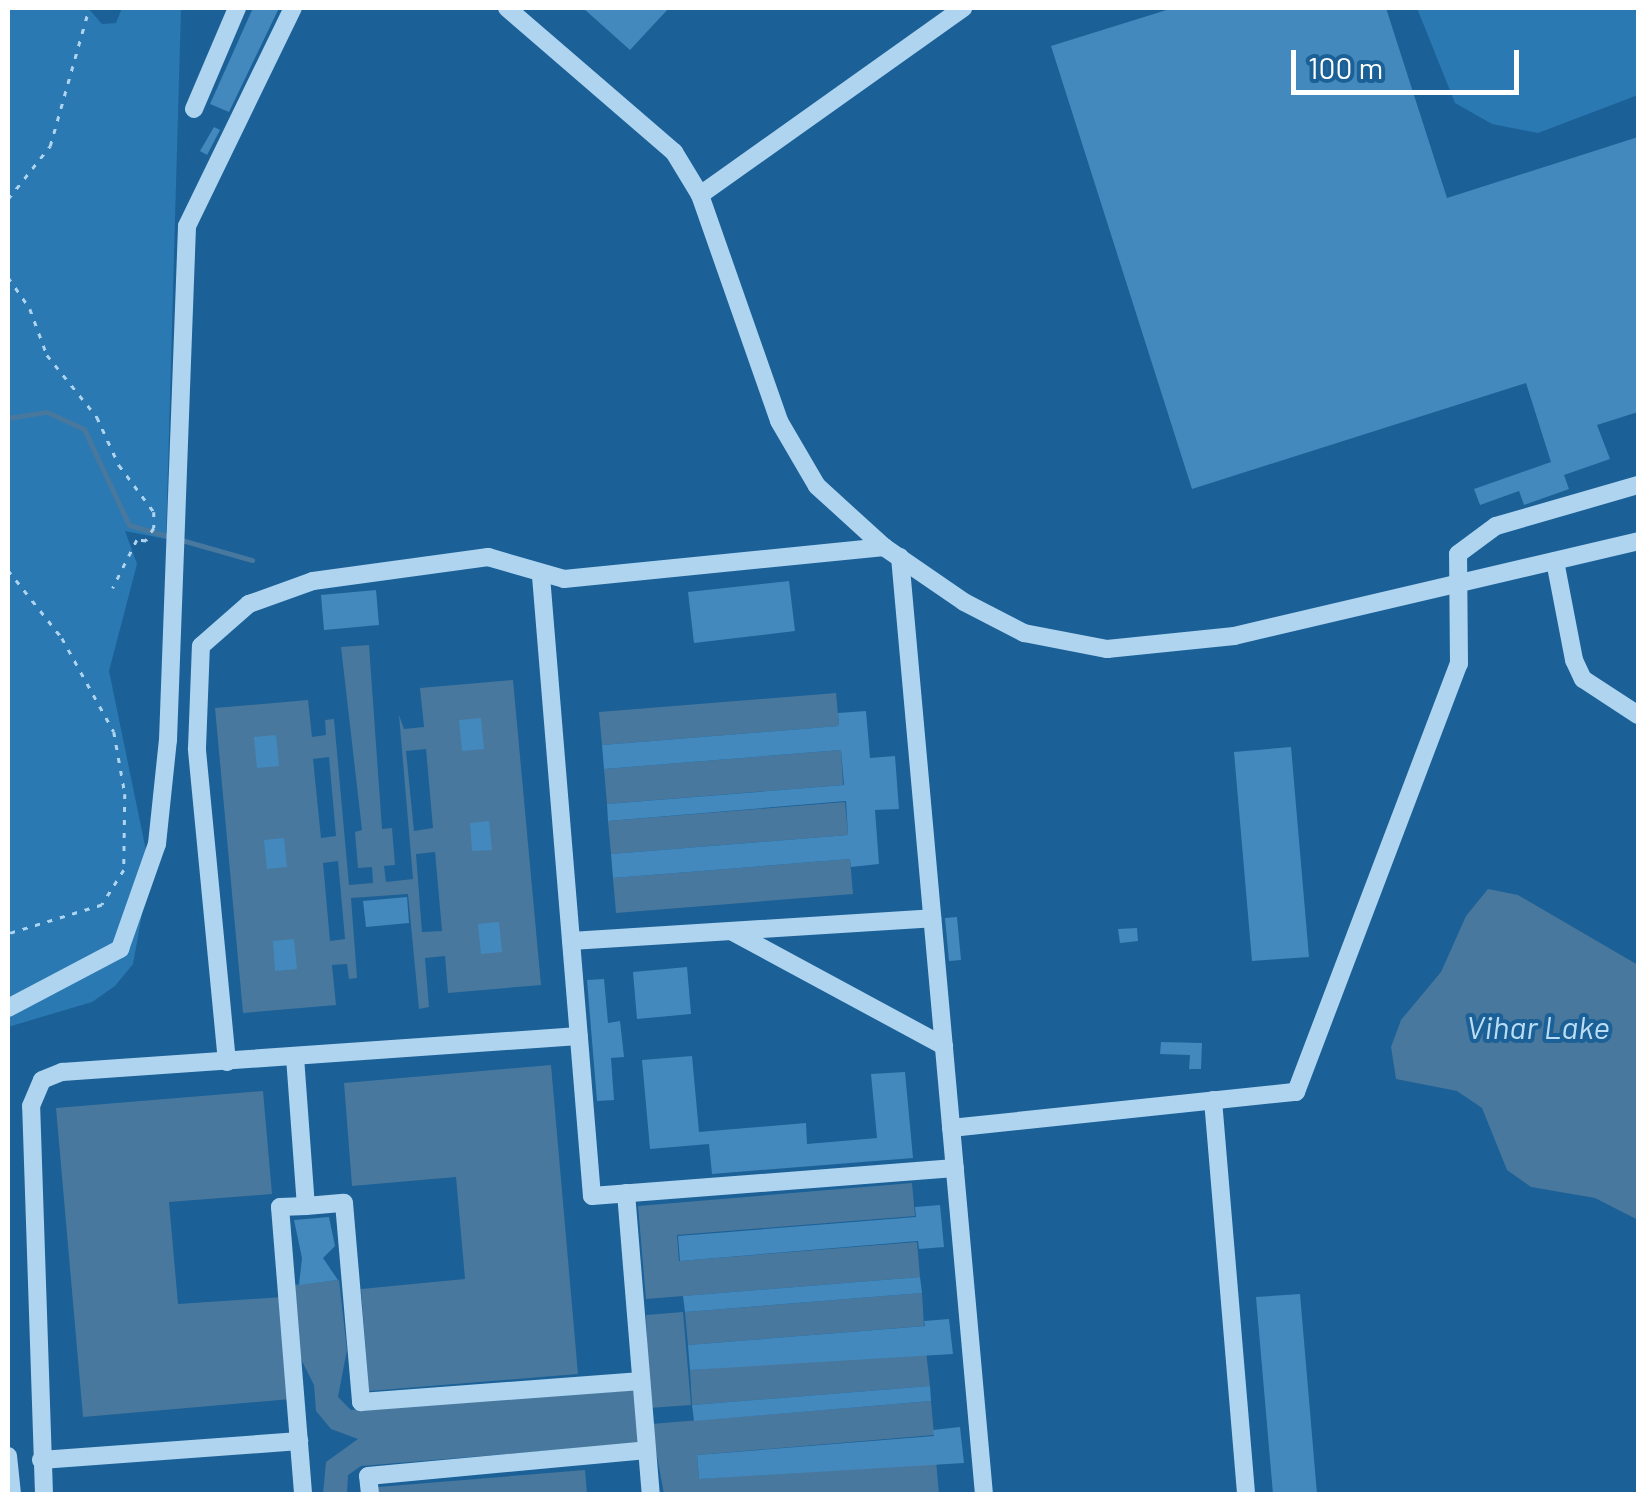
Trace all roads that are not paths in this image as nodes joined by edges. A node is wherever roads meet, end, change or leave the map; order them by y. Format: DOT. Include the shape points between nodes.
graph roads {
  1 [pos="237,8"];
  2 [pos="293,8"];
  3 [pos="507,8"];
  4 [pos="963,8"];
  5 [pos="194,109"];
  6 [pos="700,195"];
  7 [pos="1638,484"];
  8 [pos="1638,540"];
  9 [pos="892,552"];
  10 [pos="1555,560"];
  11 [pos="541,576"];
  12 [pos="1454,583"];
  13 [pos="1638,715"];
  14 [pos="932,918"];
  15 [pos="730,931"];
  16 [pos="571,942"];
  17 [pos="8,1008"];
  18 [pos="579,1036"];
  19 [pos="944,1046"];
  20 [pos="294,1058"];
  21 [pos="228,1062"];
  22 [pos="1214,1100"];
  23 [pos="951,1128"];
  24 [pos="955,1168"];
  25 [pos="626,1193"];
  26 [pos="306,1206"];
  27 [pos="641,1380"];
  28 [pos="299,1441"];
  29 [pos="647,1450"];
  30 [pos="8,1456"];
  31 [pos="41,1460"];
  32 [pos="12,1494"];
  33 [pos="44,1494"];
  34 [pos="303,1494"];
  35 [pos="370,1494"];
  36 [pos="650,1494"];
  37 [pos="984,1494"];
  38 [pos="1246,1494"];
  1 -- 5 [label="lane"];
  2 -- 17 [label="lane" via="188,226 168,740 157,844 120,949"];
  3 -- 6 [label="lane" via="674,152"];
  4 -- 6 [label="lane"];
  6 -- 9 [label="lane" via="779,422 817,486"];
  7 -- 12 [label="lane" via="1496,526 1458,554"];
  8 -- 10 [label="lane"];
  9 -- 11 [label="lane" via="564,580"];
  9 -- 12 [label="lane" via="1024,633 1107,648 1234,636"];
  9 -- 14 [label="lane"];
  10 -- 12 [label="lane"];
  10 -- 13 [label="lane" via="1583,679"];
  11 -- 16 [label="lane"];
  11 -- 21 [label="lane" via="488,557 313,581 249,604 201,646 197,748"];
  12 -- 22 [label="lane" via="1460,664 1296,1092"];
  14 -- 15 [label="lane"];
  14 -- 19 [label="lane"];
  15 -- 16 [label="lane"];
  15 -- 19 [label="lane"];
  16 -- 18 [label="lane"];
  18 -- 20 [label="lane"];
  18 -- 25 [label="lane" via="592,1196"];
  19 -- 23 [label="lane"];
  20 -- 21 [label="lane"];
  20 -- 26 [label="lane"];
  21 -- 31 [label="lane" via="62,1072 42,1080 30,1106"];
  22 -- 23 [label="lane"];
  22 -- 38 [label="lane"];
  23 -- 24 [label="lane"];
  24 -- 25 [label="lane"];
  24 -- 37 [label="lane"];
  25 -- 27 [label="lane"];
  26 -- 27 [label="lane" via="344,1203 360,1402"];
  26 -- 28 [label="lane" via="280,1208"];
  27 -- 29 [label="lane"];
  28 -- 31 [label="lane"];
  28 -- 34 [label="lane"];
  29 -- 35 [label="lane" via="368,1476"];
  29 -- 36 [label="lane"];
  30 -- 32 [label="lane"];
  31 -- 33 [label="lane"];
}
